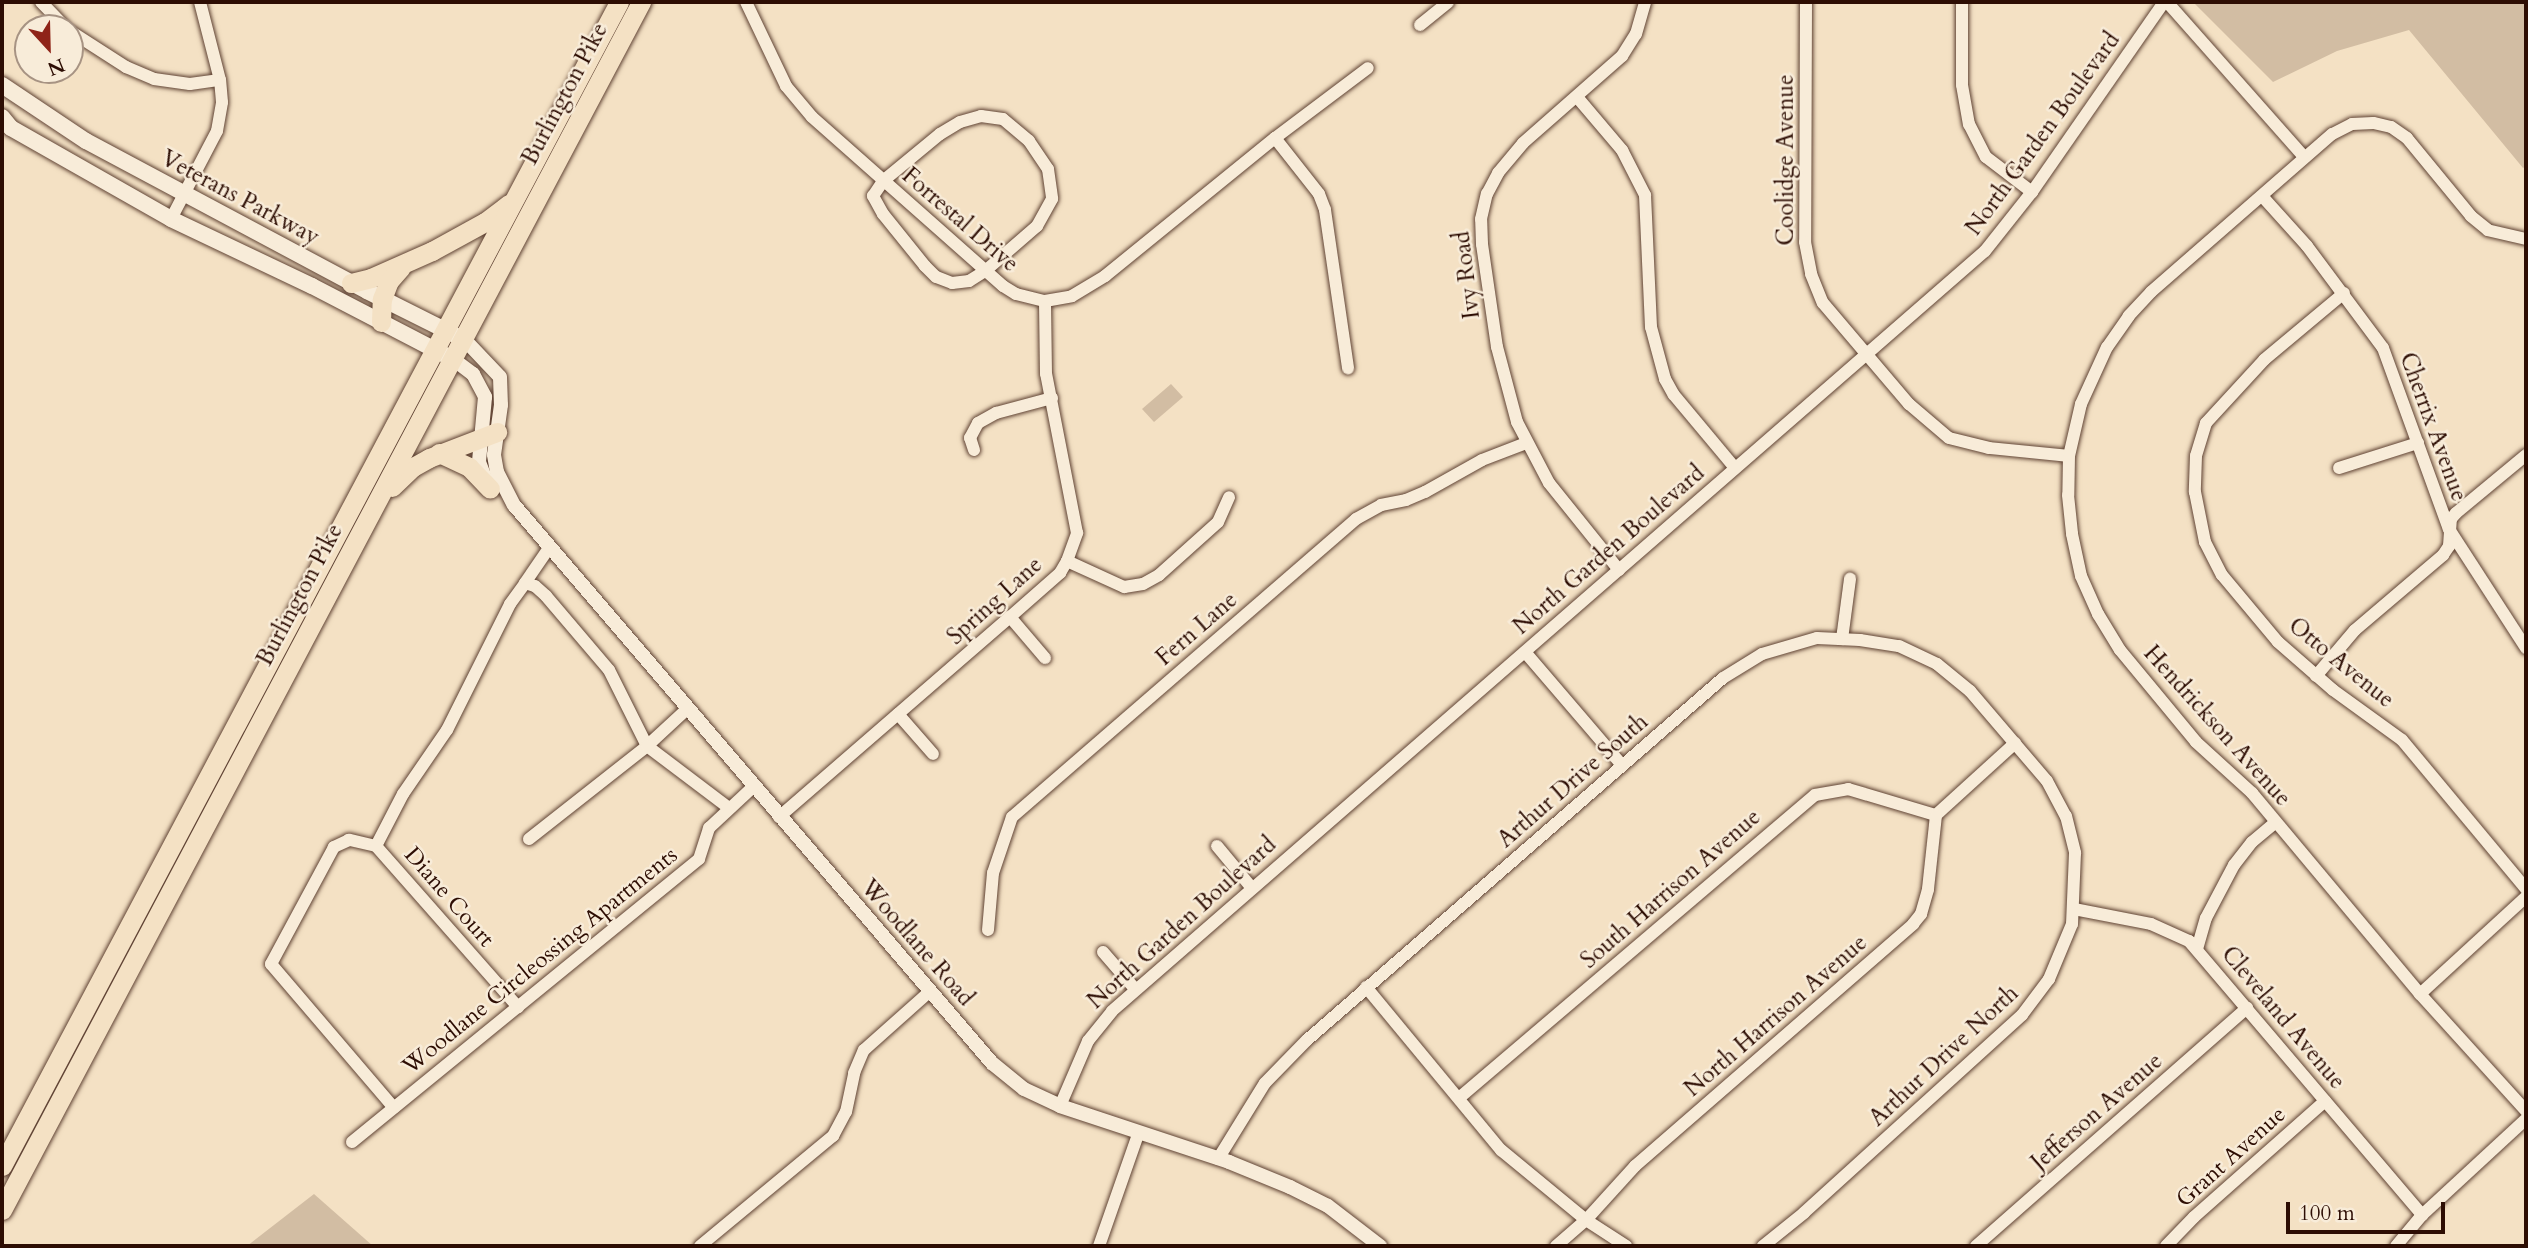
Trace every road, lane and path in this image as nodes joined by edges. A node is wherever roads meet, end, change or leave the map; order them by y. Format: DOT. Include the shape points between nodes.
graph roads {
  1 [pos="200,2"];
  2 [pos="619,2"];
  3 [pos="641,2"];
  4 [pos="746,2"];
  5 [pos="1448,2"];
  6 [pos="1645,2"];
  7 [pos="1806,2"];
  8 [pos="1962,2"];
  9 [pos="2166,2"];
  10 [pos="1420,25"];
  11 [pos="84,40"];
  12 [pos="1368,68"];
  13 [pos="220,80"];
  14 [pos="2,85"];
  15 [pos="1577,97"];
  16 [pos="2,117"];
  17 [pos="1275,138"];
  18 [pos="2304,157"];
  19 [pos="883,181"];
  20 [pos="2032,192"];
  21 [pos="184,194"];
  22 [pos="2262,196"];
  23 [pos="516,200"];
  24 [pos="171,219"];
  25 [pos="2526,239"];
  26 [pos="407,263"];
  27 [pos="985,271"];
  28 [pos="351,283"];
  29 [pos="2344,293"];
  30 [pos="382,299"];
  31 [pos="1045,301"];
  32 [pos="381,322"];
  33 [pos="446,329"];
  34 [pos="464,339"];
  35 [pos="435,350"];
  36 [pos="1865,356"];
  37 [pos="453,359"];
  38 [pos="1348,368"];
  39 [pos="1052,398"];
  40 [pos="490,434"];
  41 [pos="1526,443"];
  42 [pos="2418,443"];
  43 [pos="974,450"];
  44 [pos="439,453"];
  45 [pos="2526,454"];
  46 [pos="2069,456"];
  47 [pos="1735,468"];
  48 [pos="2339,468"];
  49 [pos="490,489"];
  50 [pos="1230,497"];
  51 [pos="374,509"];
  52 [pos="526,521"];
  53 [pos="2449,529"];
  54 [pos="549,548"];
  55 [pos="1067,561"];
  56 [pos="1619,570"];
  57 [pos="1850,579"];
  58 [pos="525,583"];
  59 [pos="1010,617"];
  60 [pos="1842,639"];
  61 [pos="2526,648"];
  62 [pos="1525,652"];
  63 [pos="1045,658"];
  64 [pos="2316,676"];
  65 [pos="687,709"];
  66 [pos="898,714"];
  67 [pos="2015,743"];
  68 [pos="647,746"];
  69 [pos="933,754"];
  70 [pos="1622,765"];
  71 [pos="753,787"];
  72 [pos="729,808"];
  73 [pos="1936,815"];
  74 [pos="779,817"];
  75 [pos="2276,822"];
  76 [pos="529,839"];
  77 [pos="376,846"];
  78 [pos="1217,846"];
  79 [pos="1251,887"];
  80 [pos="2526,888"];
  81 [pos="2526,897"];
  82 [pos="2074,909"];
  83 [pos="988,930"];
  84 [pos="2197,948"];
  85 [pos="1103,952"];
  86 [pos="1366,987"];
  87 [pos="1135,989"];
  88 [pos="929,992"];
  89 [pos="2420,994"];
  90 [pos="518,1007"];
  91 [pos="2247,1008"];
  92 [pos="1460,1098"];
  93 [pos="2325,1101"];
  94 [pos="1060,1106"];
  95 [pos="394,1108"];
  96 [pos="2526,1111"];
  97 [pos="2526,1119"];
  98 [pos="1139,1132"];
  99 [pos="352,1142"];
  100 [pos="1218,1159"];
  101 [pos="2,1166"];
  102 [pos="2,1210"];
  103 [pos="2422,1215"];
  104 [pos="1586,1220"];
  105 [pos="700,1246"];
  106 [pos="1099,1246"];
  107 [pos="1380,1246"];
  108 [pos="1556,1246"];
  109 [pos="1626,1246"];
  110 [pos="1763,1246"];
  111 [pos="1976,1246"];
  112 [pos="2166,1246"];
  113 [pos="2396,1246"];
  1 -- 13 [label="street"];
  2 -- 23 [label="highway, Burlington Pike"];
  3 -- 34 [label="highway, Burlington Pike"];
  4 -- 19 [label="street, Forrestal Drive" via="793,97"];
  5 -- 10 [label="street"];
  6 -- 15 [label="street, Ivy Road" via="1630,46"];
  7 -- 36 [label="street, Coolidge Avenue" via="1807,258 1823,303"];
  8 -- 20 [label="street" via="1962,85 1969,124 1986,157"];
  9 -- 18 [label="street"];
  9 -- 20 [label="street, North Garden Boulevard"];
  11 -- 13 [label="street" via="154,79 190,84"];
  12 -- 17 [label="street"];
  13 -- 21 [label="street" via="217,131"];
  14 -- 21 [label="main road, Veterans Parkway" via="62,128"];
  15 -- 41 [label="street, Ivy Road" via="1523,143 1498,173 1486,194 1481,219 1500,360"];
  15 -- 47 [label="street" via="1622,150 1645,195 1651,327 1665,379"];
  16 -- 24 [label="main road, Veterans Parkway" via="11,128"];
  17 -- 31 [label="street" via="1105,276 1072,296"];
  17 -- 38 [label="street" via="1319,194 1325,210"];
  18 -- 22 [label="street, Hendrickson Avenue"];
  18 -- 25 [label="street, Hendrickson Avenue" via="2352,124 2390,127 2407,138 2471,216 2488,230"];
  19 -- 27 [label="street, Forrestal Drive"];
  19 -- 27 [label="street" via="875,190 875,202 936,277 961,283"];
  19 -- 27 [label="street" via="940,134 970,118 1003,119 1021,132 1048,169 1052,199 1037,226"];
  20 -- 36 [label="street, North Garden Boulevard" via="1972,264"];
  21 -- 24 [label="street"];
  21 -- 28 [label="main road, Veterans Parkway"];
  22 -- 29 [label="street, Cherrix Avenue"];
  22 -- 46 [label="street, Hendrickson Avenue" via="2129,316 2093,375"];
  23 -- 26 [label="highway" via="475,229"];
  23 -- 33 [label="highway, Burlington Pike"];
  24 -- 32 [label="main road, Veterans Parkway"];
  26 -- 28 [label="highway"];
  26 -- 30 [label="highway" via="393,275"];
  27 -- 31 [label="street, Forrestal Drive" via="1016,294"];
  28 -- 30 [label="main road, Veterans Parkway"];
  29 -- 42 [label="street, Cherrix Avenue" via="2383,348"];
  29 -- 64 [label="street, Otto Avenue" via="2291,335 2213,413 2201,433 2196,456 2196,504 2215,565 2278,642"];
  30 -- 32 [label="highway"];
  30 -- 33 [label="main road, Veterans Parkway"];
  31 -- 39 [label="street, Spring Lane" via="1046,374"];
  32 -- 35 [label="main road, Veterans Parkway"];
  33 -- 34 [label="main road, Veterans Parkway"];
  33 -- 35 [label="highway, Burlington Pike"];
  34 -- 37 [label="highway, Burlington Pike"];
  34 -- 40 [label="street, Woodlane Road" via="500,377 501,405"];
  35 -- 37 [label="main road, Veterans Parkway"];
  35 -- 101 [label="highway, Burlington Pike"];
  36 -- 46 [label="street, Coolidge Avenue" via="1918,414 1949,438 1989,448"];
  36 -- 47 [label="street, North Garden Boulevard"];
  37 -- 40 [label="street, Woodlane Road" via="472,374 485,397"];
  37 -- 51 [label="highway, Burlington Pike"];
  39 -- 43 [label="street" via="986,417 972,430"];
  39 -- 55 [label="street, Spring Lane" via="1077,533"];
  40 -- 44 [label="highway"];
  40 -- 49 [label="street, Woodlane Road" via="479,462"];
  40 -- 52 [label="street, Woodlane Road" via="504,489"];
  41 -- 56 [label="street, Ivy Road" via="1549,483"];
  41 -- 83 [label="street, Fern Lane" via="1482,460 1425,492 1381,505 1356,519 1012,817 993,873"];
  42 -- 48 [label="street"];
  42 -- 53 [label="street, Cherrix Avenue"];
  44 -- 49 [label="highway" via="469,467"];
  44 -- 51 [label="highway" via="413,467"];
  45 -- 53 [label="street" via="2456,513"];
  46 -- 75 [label="street, Hendrickson Avenue" via="2072,534 2081,576 2098,614 2120,650 2188,732"];
  47 -- 56 [label="street, North Garden Boulevard"];
  49 -- 52 [label="street, Woodlane Road"];
  50 -- 55 [label="street" via="1218,522 1143,584 1124,587"];
  51 -- 102 [label="highway, Burlington Pike"];
  52 -- 54 [label="street, Woodlane Road"];
  53 -- 61 [label="street, Cherrix Avenue"];
  53 -- 64 [label="street" via="2449,546 2443,555 2355,630"];
  54 -- 58 [label="street"];
  54 -- 65 [label="street, Woodlane Road"];
  55 -- 59 [label="street, Spring Lane" via="1060,573"];
  56 -- 62 [label="street, North Garden Boulevard"];
  57 -- 60 [label="street"];
  58 -- 68 [label="street" via="546,596 609,670"];
  58 -- 77 [label="street" via="447,730 403,794"];
  59 -- 63 [label="street"];
  59 -- 66 [label="street, Spring Lane"];
  60 -- 67 [label="street, Arthur Drive South" via="1899,646 1937,664 1980,701"];
  60 -- 70 [label="street, Arthur Drive South" via="1804,641 1748,660"];
  62 -- 70 [label="street"];
  62 -- 79 [label="street, North Garden Boulevard"];
  64 -- 80 [label="street, Otto Avenue" via="2402,740"];
  65 -- 68 [label="street"];
  65 -- 71 [label="street, Woodlane Road"];
  66 -- 69 [label="street"];
  66 -- 74 [label="street, Spring Lane"];
  67 -- 73 [label="street"];
  67 -- 82 [label="street, Arthur Drive North" via="2047,781 2066,816 2075,853"];
  68 -- 72 [label="street"];
  68 -- 76 [label="street"];
  70 -- 86 [label="street, Arthur Drive South"];
  71 -- 72 [label="street, Woodlane Circleossing Apartments"];
  71 -- 74 [label="street, Woodlane Road"];
  72 -- 90 [label="street, Woodlane Circleossing Apartments" via="709,828 699,859"];
  73 -- 92 [label="street, South Harrison Avenue" via="1848,789 1815,795"];
  73 -- 104 [label="street, North Harrison Avenue" via="1928,889 1913,924 1635,1166"];
  74 -- 88 [label="street, Woodlane Road"];
  75 -- 84 [label="street" via="2234,865 2206,918"];
  75 -- 89 [label="street, Hendrickson Avenue"];
  77 -- 90 [label="street, Diane Court"];
  77 -- 95 [label="street, Woodlane Circleossing Apartments" via="349,840 334,847 271,964"];
  78 -- 79 [label="street"];
  79 -- 87 [label="street, North Garden Boulevard"];
  81 -- 89 [label="street"];
  82 -- 84 [label="street, Cleveland Avenue" via="2162,927"];
  82 -- 110 [label="street, Arthur Drive North" via="2055,966 2022,1015"];
  84 -- 91 [label="street, Cleveland Avenue"];
  85 -- 87 [label="street"];
  86 -- 92 [label="street"];
  86 -- 100 [label="street, Arthur Drive South" via="1265,1083"];
  87 -- 94 [label="street, North Garden Boulevard" via="1088,1041"];
  88 -- 94 [label="street, Woodlane Road" via="1007,1078"];
  88 -- 105 [label="street" via="864,1050 853,1073 846,1112 833,1136"];
  89 -- 96 [label="street, Hendrickson Avenue"];
  90 -- 95 [label="street, Woodlane Circleossing Apartments"];
  91 -- 93 [label="street, Cleveland Avenue"];
  91 -- 111 [label="street, Jefferson Avenue"];
  92 -- 104 [label="street" via="1512,1160"];
  93 -- 103 [label="street, Cleveland Avenue"];
  93 -- 112 [label="street, Grant Avenue"];
  94 -- 98 [label="street, Woodlane Road"];
  95 -- 99 [label="street, Woodlane Circleossing Apartments"];
  97 -- 103 [label="street"];
  98 -- 100 [label="street, Woodlane Road"];
  98 -- 106 [label="street"];
  100 -- 107 [label="street, Woodlane Road" via="1310,1196"];
  103 -- 113 [label="street"];
  104 -- 108 [label="street, North Harrison Avenue"];
  104 -- 109 [label="street"];
}
